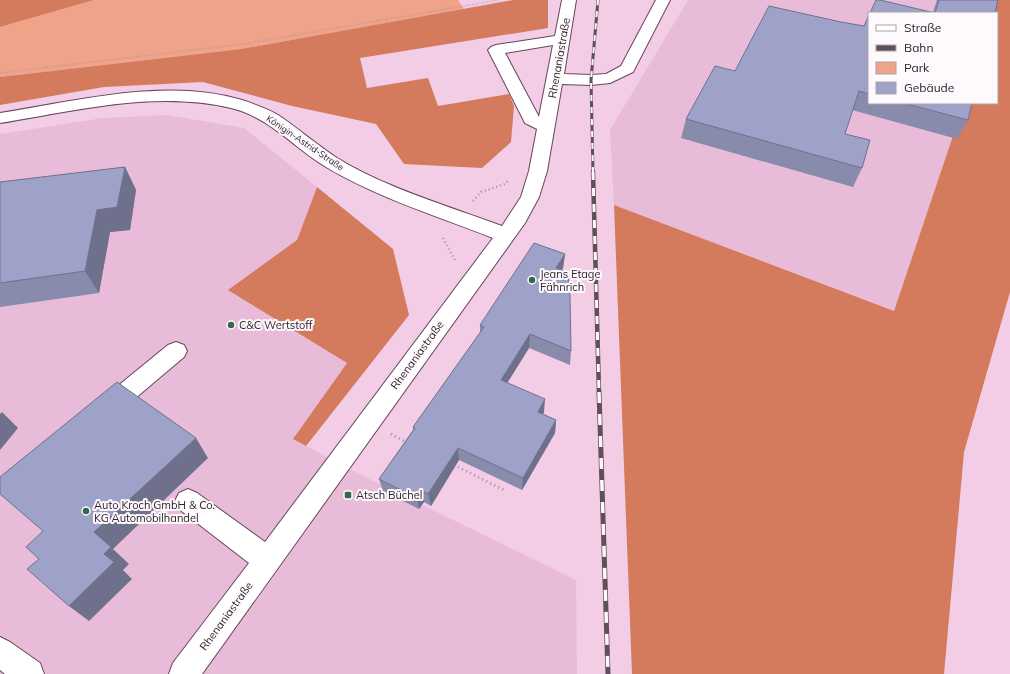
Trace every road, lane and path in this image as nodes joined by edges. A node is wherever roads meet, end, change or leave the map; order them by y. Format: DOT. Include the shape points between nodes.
graph roads {
  1 [pos="499,0"];
  2 [pos="569,0"];
  3 [pos="663,0"];
  4 [pos="563,39"];
  5 [pos="0,73"];
  6 [pos="556,79"];
  7 [pos="0,118"];
  8 [pos="547,127"];
  9 [pos="542,151"];
  10 [pos="459,216"];
  11 [pos="505,235"];
  12 [pos="443,238"];
  13 [pos="176,350"];
  14 [pos="91,421"];
  15 [pos="368,423"];
  16 [pos="411,444"];
  17 [pos="447,462"];
  18 [pos="504,490"];
  19 [pos="188,501"];
  20 [pos="267,560"];
  21 [pos="0,652"];
  22 [pos="29,674"];
  23 [pos="184,674"];
  1 -- 5 [label="path" via="243,44"];
  2 -- 4 [label="street, Rhenaniastraße"];
  3 -- 6 [label="street" via="627,69 610,78"];
  4 -- 6 [label="street, Rhenaniastraße"];
  4 -- 8 [label="street" via="496,50 531,119"];
  6 -- 8 [label="street, Rhenaniastraße"];
  7 -- 10 [label="street, Königin-Astrid-Straße" via="104,101 169,95 237,104 271,118 331,162 374,186"];
  8 -- 9 [label="street, Rhenaniastraße"];
  9 -- 10 [label="path" via="523,164 505,184 481,192"];
  9 -- 11 [label="street, Rhenaniastraße" via="530,197"];
  10 -- 11 [label="street, Königin-Astrid-Straße"];
  10 -- 12 [label="path"];
  11 -- 15 [label="street, Rhenaniastraße"];
  13 -- 14 [label="street"];
  15 -- 16 [label="path"];
  15 -- 20 [label="street, Rhenaniastraße"];
  17 -- 18 [label="path"];
  19 -- 20 [label="street"];
  20 -- 23 [label="street, Rhenaniastraße"];
  21 -- 22 [label="street"];
}
